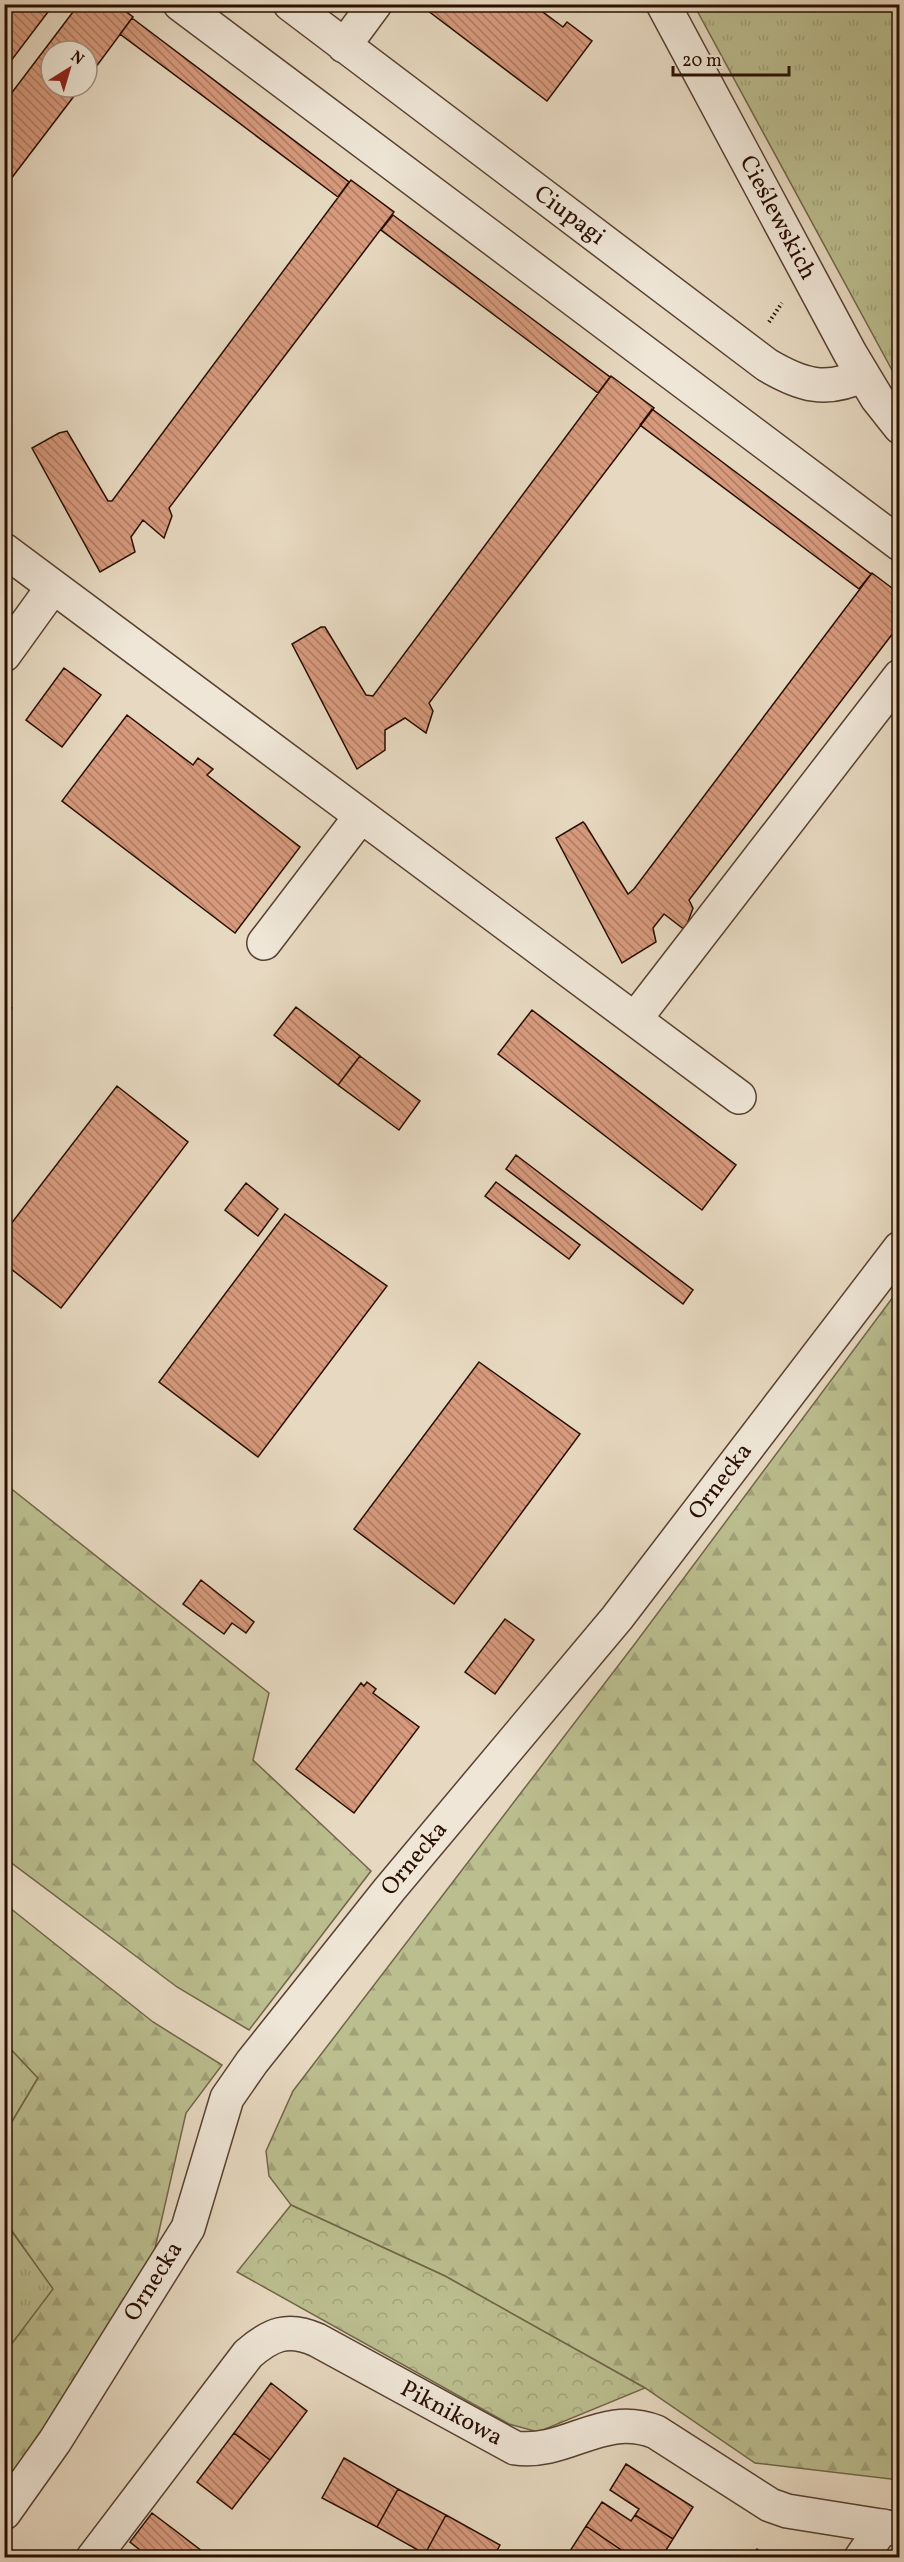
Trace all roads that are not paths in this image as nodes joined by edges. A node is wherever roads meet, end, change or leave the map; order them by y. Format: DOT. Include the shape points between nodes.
graph roads {
  1 [pos="180,4"];
  2 [pos="290,4"];
  3 [pos="375,4"];
  4 [pos="663,4"];
  5 [pos="344,46"];
  6 [pos="863,375"];
  7 [pos="900,427"];
  8 [pos="900,544"];
  9 [pos="4,550"];
  10 [pos="54,587"];
  11 [pos="4,655"];
  12 [pos="900,676"];
  13 [pos="361,816"];
  14 [pos="264,944"];
  15 [pos="635,1019"];
  16 [pos="739,1097"];
  17 [pos="900,1248"];
  18 [pos="4,2513"];
  19 [pos="891,2527"];
  20 [pos="93,2558"];
  21 [pos="861,2558"];
  1 -- 8 [label="street"];
  2 -- 5 [label="street, Ciupagi"];
  3 -- 5 [label="street"];
  4 -- 6 [label="street, Cieślewskich"];
  5 -- 6 [label="street, Ciupagi" via="767,365 800,382 818,386 835,386"];
  6 -- 7 [label="street, Cieślewskich"];
  9 -- 10 [label="street"];
  10 -- 11 [label="street"];
  10 -- 13 [label="street"];
  12 -- 15 [label="street"];
  13 -- 14 [label="street"];
  13 -- 15 [label="street"];
  15 -- 16 [label="street"];
  17 -- 18 [label="street, Ornecka" via="617,1618 389,1890 252,2062 227,2098 188,2228 55,2442"];
  19 -- 20 [label="street, Piknikowa" via="770,2505 656,2432 642,2427 605,2427 545,2449 515,2448 317,2340 289,2333 261,2343 248,2354"];
  19 -- 21 [label="street"];
}
